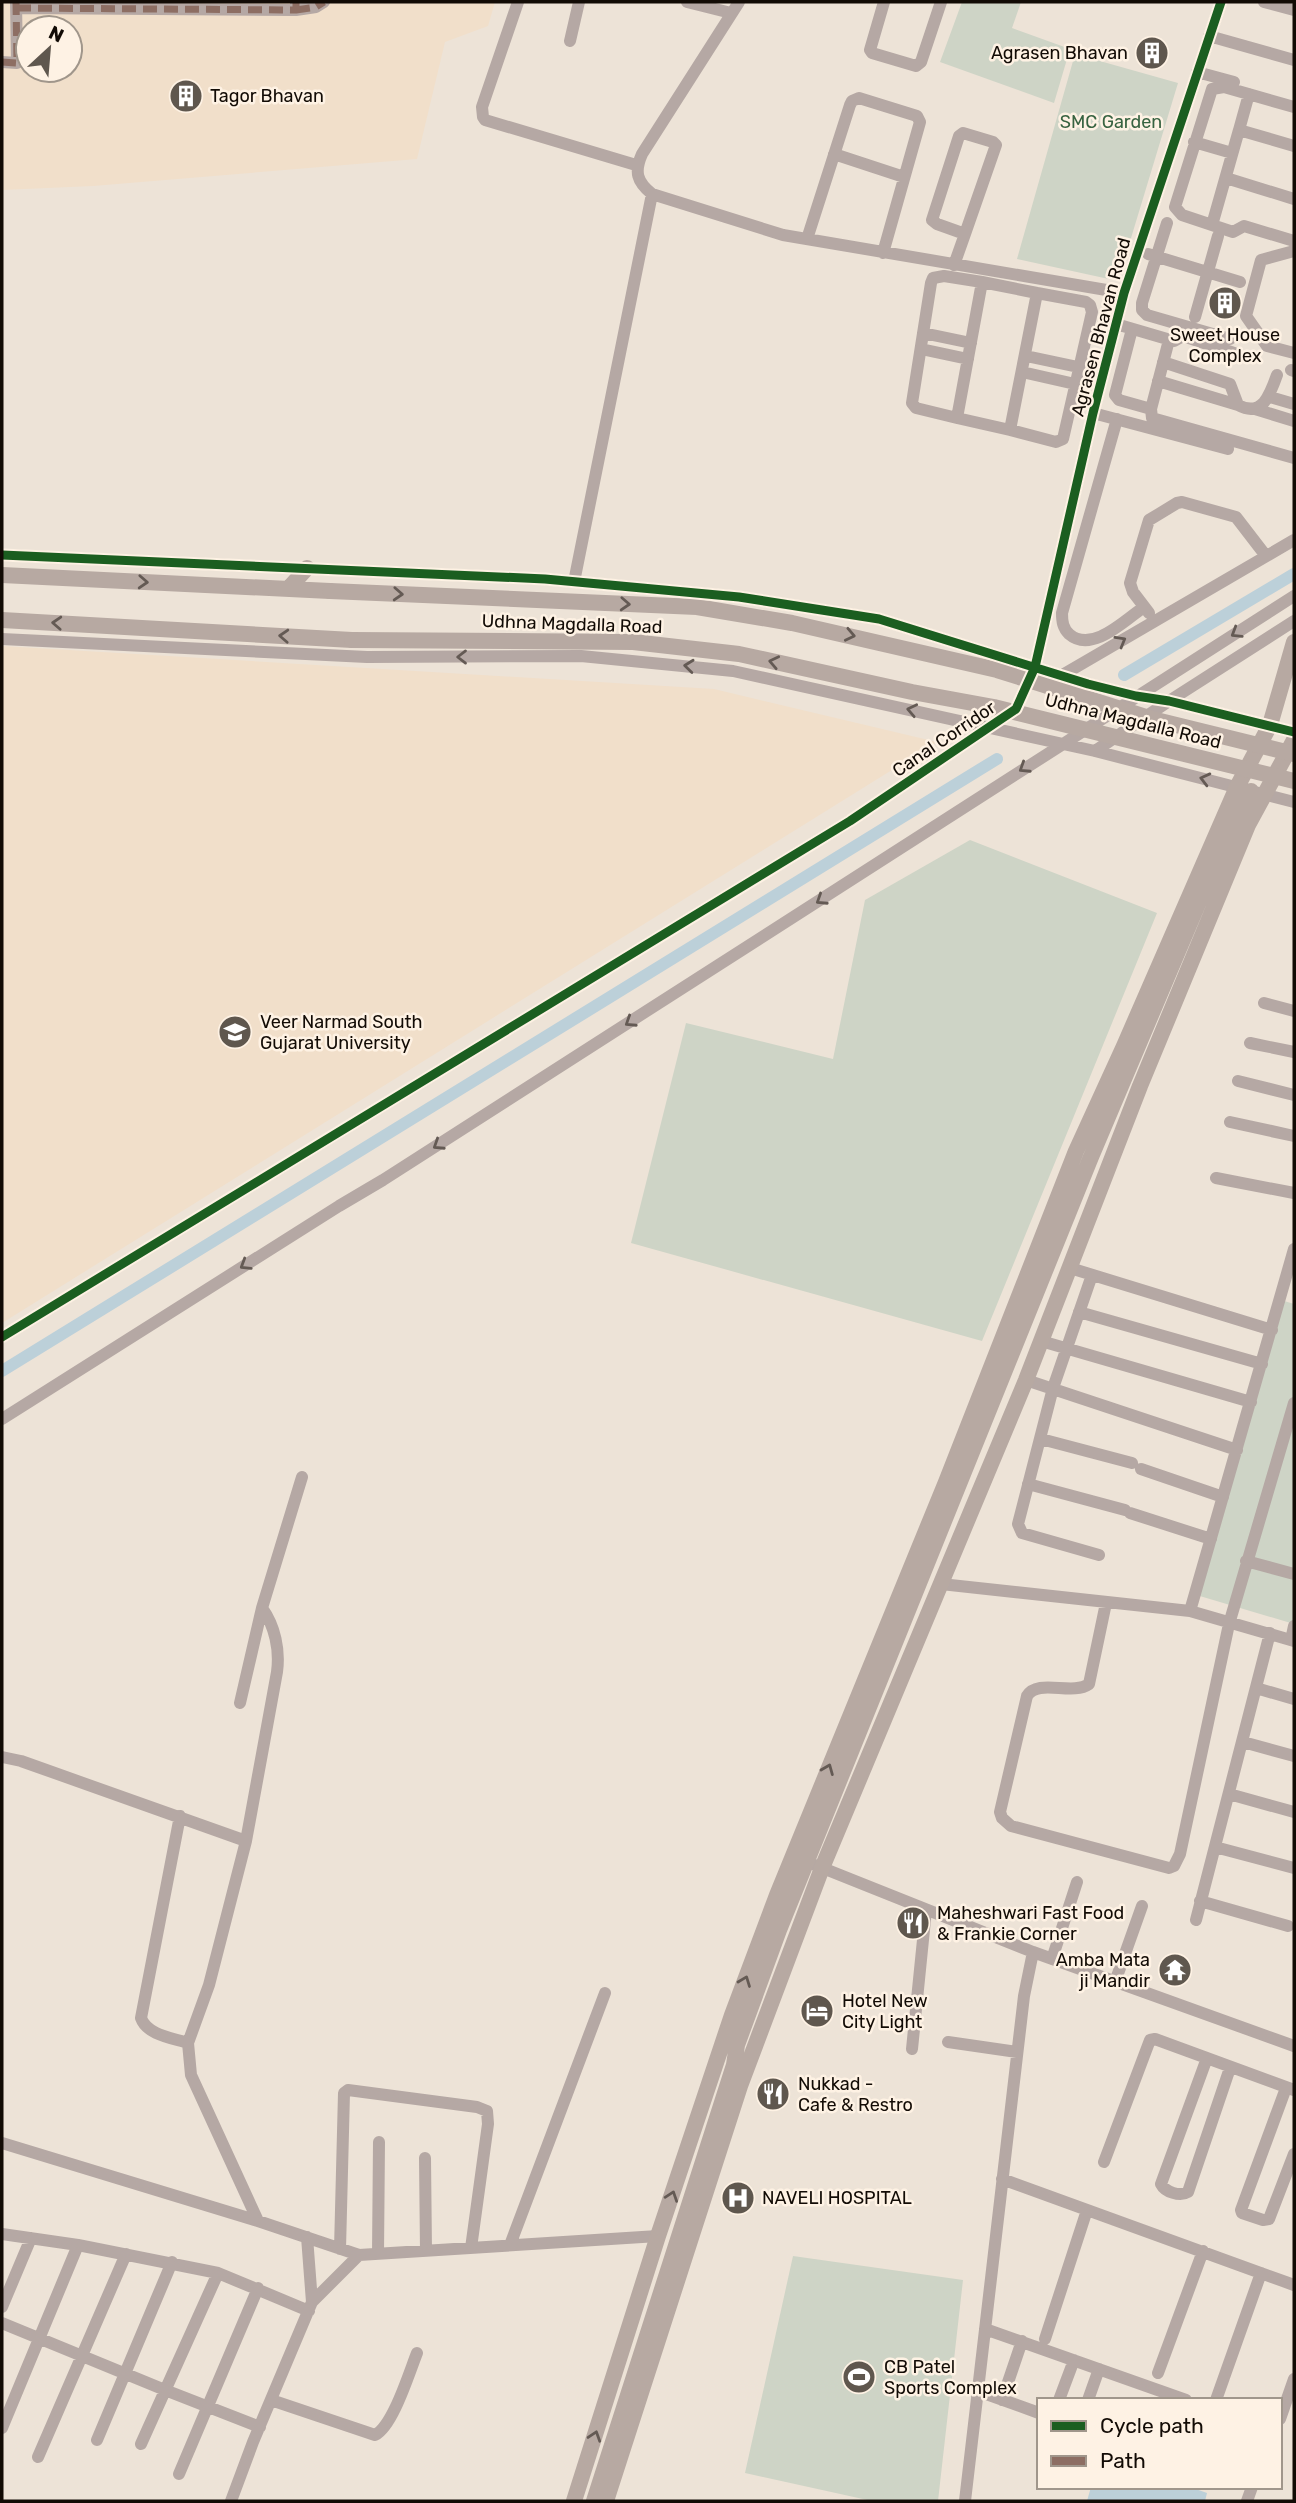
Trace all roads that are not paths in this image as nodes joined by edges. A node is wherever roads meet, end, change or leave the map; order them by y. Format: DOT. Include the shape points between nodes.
graph roads {
  1 [pos="324,2"];
  2 [pos="518,2"];
  3 [pos="579,2"];
  4 [pos="687,2"];
  5 [pos="739,2"];
  6 [pos="884,2"];
  7 [pos="940,2"];
  8 [pos="1220,2"];
  9 [pos="1264,2"];
  10 [pos="17,5"];
  11 [pos="296,6"];
  12 [pos="1294,10"];
  13 [pos="731,13"];
  14 [pos="1209,36"];
  15 [pos="570,41"];
  16 [pos="1294,61"];
  17 [pos="2,62"];
  18 [pos="1198,72"];
  19 [pos="1249,94"];
  20 [pos="1294,99"];
  21 [pos="1294,107"];
  22 [pos="1239,130"];
  23 [pos="1294,146"];
  24 [pos="1171,148"];
  25 [pos="1192,148"];
  26 [pos="1232,153"];
  27 [pos="834,154"];
  28 [pos="636,165"];
  29 [pos="904,177"];
  30 [pos="1226,178"];
  31 [pos="652,194"];
  32 [pos="1294,199"];
  33 [pos="1167,223"];
  34 [pos="1215,231"];
  35 [pos="965,234"];
  36 [pos="807,239"];
  37 [pos="1294,242"];
  38 [pos="1138,251"];
  39 [pos="883,253"];
  40 [pos="1155,256"];
  41 [pos="954,265"];
  42 [pos="1208,272"];
  43 [pos="982,282"];
  44 [pos="1019,282"];
  45 [pos="1240,282"];
  46 [pos="1037,293"];
  47 [pos="1125,293"];
  48 [pos="1195,317"];
  49 [pos="1116,324"];
  50 [pos="1132,328"];
  51 [pos="923,333"];
  52 [pos="1230,339"];
  53 [pos="1169,340"];
  54 [pos="971,343"];
  55 [pos="920,349"];
  56 [pos="1234,353"];
  57 [pos="1294,354"];
  58 [pos="1026,356"];
  59 [pos="968,359"];
  60 [pos="1163,362"];
  61 [pos="1022,372"];
  62 [pos="1076,375"];
  63 [pos="1277,375"];
  64 [pos="1101,381"];
  65 [pos="1158,381"];
  66 [pos="1270,397"];
  67 [pos="1294,404"];
  68 [pos="1238,405"];
  69 [pos="1151,409"];
  70 [pos="1255,410"];
  71 [pos="1093,413"];
  72 [pos="957,418"];
  73 [pos="1117,419"];
  74 [pos="1294,421"];
  75 [pos="1010,430"];
  76 [pos="1294,458"];
  77 [pos="1294,466"];
  78 [pos="1294,540"];
  79 [pos="2,555"];
  80 [pos="1266,556"];
  81 [pos="307,568"];
  82 [pos="2,575"];
  83 [pos="574,582"];
  84 [pos="288,589"];
  85 [pos="1294,596"];
  86 [pos="1144,607"];
  87 [pos="2,620"];
  88 [pos="1155,621"];
  89 [pos="1294,621"];
  90 [pos="2,639"];
  91 [pos="1294,642"];
  92 [pos="1035,667"];
  93 [pos="1062,676"];
  94 [pos="1025,694"];
  95 [pos="1136,696"];
  96 [pos="1169,701"];
  97 [pos="1269,725"];
  98 [pos="990,728"];
  99 [pos="1294,732"];
  100 [pos="1294,740"];
  101 [pos="1062,744"];
  102 [pos="1095,751"];
  103 [pos="1294,754"];
  104 [pos="1294,781"];
  105 [pos="1250,791"];
  106 [pos="1294,802"];
  107 [pos="1264,1003"];
  108 [pos="1294,1011"];
  109 [pos="1250,1043"];
  110 [pos="1294,1052"];
  111 [pos="1238,1081"];
  112 [pos="1294,1095"];
  113 [pos="1230,1122"];
  114 [pos="1294,1136"];
  115 [pos="1216,1178"];
  116 [pos="1294,1193"];
  117 [pos="1294,1249"];
  118 [pos="1292,1265"];
  119 [pos="1070,1268"];
  120 [pos="1091,1275"];
  121 [pos="1281,1298"];
  122 [pos="1294,1303"];
  123 [pos="1079,1312"];
  124 [pos="1272,1330"];
  125 [pos="2,1337"];
  126 [pos="1041,1341"];
  127 [pos="1066,1349"];
  128 [pos="1262,1364"];
  129 [pos="1026,1380"];
  130 [pos="1053,1388"];
  131 [pos="1251,1402"];
  132 [pos="1294,1403"];
  133 [pos="2,1419"];
  134 [pos="1041,1439"];
  135 [pos="1288,1444"];
  136 [pos="1237,1450"];
  137 [pos="302,1477"];
  138 [pos="1028,1484"];
  139 [pos="1223,1497"];
  140 [pos="1211,1539"];
  141 [pos="1099,1555"];
  142 [pos="1246,1561"];
  143 [pos="1294,1574"];
  144 [pos="941,1584"];
  145 [pos="1106,1603"];
  146 [pos="262,1608"];
  147 [pos="1190,1611"];
  148 [pos="1229,1623"];
  149 [pos="1294,1626"];
  150 [pos="1270,1633"];
  151 [pos="1292,1640"];
  152 [pos="1256,1688"];
  153 [pos="1294,1699"];
  154 [pos="240,1703"];
  155 [pos="1243,1742"];
  156 [pos="1294,1756"];
  157 [pos="2,1757"];
  158 [pos="1229,1794"];
  159 [pos="1294,1812"];
  160 [pos="180,1816"];
  161 [pos="246,1841"];
  162 [pos="1215,1847"];
  163 [pos="810,1863"];
  164 [pos="1294,1868"];
  165 [pos="1077,1882"];
  166 [pos="1200,1901"];
  167 [pos="1142,1906"];
  168 [pos="926,1910"];
  169 [pos="1196,1920"];
  170 [pos="1288,1926"];
  171 [pos="1033,1952"];
  172 [pos="1052,1959"];
  173 [pos="1115,1982"];
  174 [pos="605,1993"];
  175 [pos="948,2042"];
  176 [pos="188,2043"];
  177 [pos="1294,2046"];
  178 [pos="912,2049"];
  179 [pos="1017,2052"];
  180 [pos="1207,2058"];
  181 [pos="1230,2068"];
  182 [pos="1290,2089"];
  183 [pos="379,2142"];
  184 [pos="2,2143"];
  185 [pos="1294,2154"];
  186 [pos="425,2158"];
  187 [pos="1104,2162"];
  188 [pos="1002,2179"];
  189 [pos="1087,2210"];
  190 [pos="258,2221"];
  191 [pos="2,2234"];
  192 [pos="658,2236"];
  193 [pos="307,2237"];
  194 [pos="31,2238"];
  195 [pos="78,2245"];
  196 [pos="510,2245"];
  197 [pos="471,2248"];
  198 [pos="341,2249"];
  199 [pos="1203,2251"];
  200 [pos="426,2252"];
  201 [pos="126,2254"];
  202 [pos="378,2254"];
  203 [pos="359,2255"];
  204 [pos="172,2262"];
  205 [pos="218,2273"];
  206 [pos="1261,2273"];
  207 [pos="1294,2284"];
  208 [pos="258,2288"];
  209 [pos="310,2306"];
  210 [pos="2,2307"];
  211 [pos="2,2323"];
  212 [pos="985,2329"];
  213 [pos="38,2337"];
  214 [pos="1045,2339"];
  215 [pos="1022,2341"];
  216 [pos="417,2353"];
  217 [pos="82,2355"];
  218 [pos="1074,2360"];
  219 [pos="1099,2368"];
  220 [pos="1158,2373"];
  221 [pos="125,2374"];
  222 [pos="1294,2379"];
  223 [pos="1146,2385"];
  224 [pos="165,2390"];
  225 [pos="978,2391"];
  226 [pos="1167,2397"];
  227 [pos="1060,2398"];
  228 [pos="1089,2398"];
  229 [pos="1141,2398"];
  230 [pos="1217,2398"];
  231 [pos="271,2400"];
  232 [pos="1002,2400"];
  233 [pos="208,2407"];
  234 [pos="1037,2412"];
  235 [pos="1282,2413"];
  236 [pos="260,2427"];
  237 [pos="2,2428"];
  238 [pos="97,2440"];
  239 [pos="141,2444"];
  240 [pos="38,2456"];
  241 [pos="179,2474"];
  242 [pos="231,2501"];
  243 [pos="575,2501"];
  244 [pos="594,2501"];
  245 [pos="606,2501"];
  246 [pos="965,2501"];
  1 -- 11 [label="street" via="316,7"];
  2 -- 28 [label="street" via="482,117"];
  3 -- 15 [label="street"];
  4 -- 13 [label="street"];
  5 -- 13 [label="street"];
  6 -- 7 [label="street" via="870,50 916,66"];
  8 -- 14 [label="street, Agrasen Bhavan Road"];
  9 -- 12 [label="street"];
  10 -- 11 [label="street"];
  10 -- 17 [label="street" via="17,63"];
  13 -- 28 [label="street"];
  14 -- 16 [label="street"];
  14 -- 18 [label="street, Agrasen Bhavan Road"];
  18 -- 20 [label="street"];
  18 -- 24 [label="street, Agrasen Bhavan Road"];
  19 -- 21 [label="street"];
  19 -- 22 [label="street"];
  19 -- 25 [label="street" via="1224,87 1212,89"];
  22 -- 23 [label="street"];
  22 -- 26 [label="street"];
  24 -- 25 [label="street"];
  24 -- 38 [label="street, Agrasen Bhavan Road"];
  25 -- 26 [label="street"];
  25 -- 34 [label="street" via="1175,207"];
  26 -- 30 [label="street"];
  27 -- 29 [label="street"];
  27 -- 29 [label="street" via="855,99 917,116 920,122"];
  27 -- 36 [label="street"];
  28 -- 31 [label="street" via="641,186"];
  29 -- 39 [label="street"];
  30 -- 32 [label="street"];
  30 -- 34 [label="street"];
  31 -- 36 [label="street"];
  31 -- 83 [label="street"];
  33 -- 40 [label="street"];
  34 -- 37 [label="street" via="1233,232 1244,226"];
  34 -- 42 [label="street"];
  35 -- 35 [label="street" via="932,220 963,133 996,145"];
  35 -- 41 [label="street"];
  36 -- 39 [label="street"];
  37 -- 57 [label="street" via="1261,260 1246,316 1267,346"];
  38 -- 40 [label="street"];
  38 -- 47 [label="street, Agrasen Bhavan Road"];
  39 -- 41 [label="street"];
  40 -- 42 [label="street"];
  40 -- 52 [label="street" via="1142,310"];
  41 -- 44 [label="street"];
  42 -- 45 [label="street"];
  42 -- 48 [label="street"];
  43 -- 44 [label="street"];
  43 -- 51 [label="street" via="933,278"];
  43 -- 54 [label="street"];
  44 -- 46 [label="street"];
  44 -- 47 [label="street"];
  46 -- 58 [label="street"];
  46 -- 62 [label="street" via="1090,304 1092,312"];
  47 -- 49 [label="street, Agrasen Bhavan Road"];
  49 -- 50 [label="street"];
  49 -- 64 [label="street, Agrasen Bhavan Road"];
  50 -- 53 [label="street"];
  50 -- 69 [label="street" via="1115,395"];
  51 -- 54 [label="street"];
  51 -- 55 [label="street"];
  53 -- 56 [label="street" via="1183,336"];
  53 -- 60 [label="street"];
  54 -- 59 [label="street"];
  55 -- 59 [label="street"];
  55 -- 72 [label="street" via="913,405"];
  58 -- 61 [label="street"];
  58 -- 62 [label="street"];
  59 -- 72 [label="street"];
  60 -- 65 [label="street"];
  60 -- 68 [label="street" via="1230,384"];
  61 -- 62 [label="street"];
  61 -- 75 [label="street"];
  62 -- 64 [label="street"];
  62 -- 75 [label="street" via="1063,439"];
  63 -- 66 [label="street"];
  64 -- 71 [label="street, Agrasen Bhavan Road"];
  65 -- 68 [label="street"];
  65 -- 69 [label="street"];
  66 -- 67 [label="street"];
  66 -- 70 [label="street"];
  68 -- 70 [label="street"];
  69 -- 76 [label="street" via="1156,420"];
  70 -- 74 [label="street"];
  71 -- 73 [label="street"];
  71 -- 92 [label="street, Agrasen Bhavan Road"];
  72 -- 75 [label="street"];
  73 -- 77 [label="street"];
  73 -- 86 [label="street" via="1062,623 1078,640 1091,640"];
  78 -- 80 [label="street"];
  79 -- 81 [label="street"];
  80 -- 86 [label="street" via="1236,517 1177,503 1147,524 1130,583"];
  80 -- 88 [label="street"];
  81 -- 83 [label="street"];
  81 -- 84 [label="main road"];
  82 -- 84 [label="main road, Udhna Magdalla Road, one-way"];
  83 -- 92 [label="street" via="739,597 879,620"];
  84 -- 103 [label="main road, Udhna Magdalla Road, one-way, bridge" via="697,607 792,623 997,670 1152,719"];
  85 -- 95 [label="street, one-way"];
  86 -- 88 [label="street"];
  104 -- 87 [label="main road, Udhna Magdalla Road, one-way, bridge" via="994,707 739,654 633,642 352,640"];
  93 -- 88 [label="street, one-way"];
  89 -- 96 [label="street"];
  98 -- 90 [label="street, one-way" via="733,671 581,656 367,657"];
  91 -- 97 [label="main road"];
  92 -- 93 [label="street"];
  92 -- 94 [label="street, Canal Corridor"];
  93 -- 94 [label="street"];
  93 -- 95 [label="street"];
  94 -- 98 [label="street, Canal Corridor" via="1016,709"];
  95 -- 96 [label="street"];
  95 -- 101 [label="street"];
  96 -- 97 [label="street"];
  96 -- 102 [label="street"];
  97 -- 99 [label="street"];
  97 -- 105 [label="main road"];
  98 -- 101 [label="street"];
  98 -- 125 [label="street, Canal Corridor" via="850,821"];
  100 -- 105 [label="main road"];
  101 -- 102 [label="street"];
  101 -- 133 [label="street, one-way"];
  105 -- 102 [label="street, one-way"];
  105 -- 106 [label="street"];
  105 -- 119 [label="main road" via="1248,825"];
  105 -- 163 [label="main road" via="1223,858 1220,881 1140,1056"];
  163 -- 105 [label="main road, one-way" via="939,1499 1076,1152"];
  107 -- 108 [label="street"];
  109 -- 110 [label="street"];
  111 -- 112 [label="street"];
  113 -- 114 [label="street"];
  115 -- 116 [label="street"];
  117 -- 118 [label="street"];
  118 -- 121 [label="street"];
  119 -- 120 [label="street"];
  119 -- 126 [label="main road"];
  120 -- 123 [label="street"];
  120 -- 124 [label="street"];
  121 -- 122 [label="street"];
  121 -- 124 [label="street"];
  123 -- 127 [label="street"];
  123 -- 128 [label="street"];
  124 -- 128 [label="street"];
  126 -- 127 [label="street"];
  126 -- 129 [label="main road"];
  127 -- 130 [label="street"];
  127 -- 131 [label="street"];
  128 -- 131 [label="street"];
  129 -- 130 [label="street"];
  129 -- 144 [label="main road"];
  130 -- 134 [label="street"];
  130 -- 136 [label="street"];
  131 -- 136 [label="street"];
  132 -- 135 [label="street"];
  134 -- 138 [label="street"];
  134 -- 139 [label="street"];
  135 -- 142 [label="street"];
  136 -- 139 [label="street"];
  137 -- 146 [label="street"];
  138 -- 140 [label="street"];
  138 -- 141 [label="street" via="1018,1524 1022,1534"];
  139 -- 140 [label="street"];
  140 -- 147 [label="street"];
  142 -- 143 [label="street"];
  142 -- 148 [label="street"];
  144 -- 145 [label="street"];
  144 -- 163 [label="main road"];
  145 -- 147 [label="street"];
  145 -- 148 [label="street" via="1089,1684 1029,1691 1000,1812 1011,1826 1163,1868 1174,1866 1180,1854"];
  146 -- 154 [label="street"];
  146 -- 161 [label="street" via="272,1627 278,1663"];
  147 -- 148 [label="street"];
  148 -- 150 [label="street"];
  149 -- 151 [label="street"];
  150 -- 151 [label="street"];
  150 -- 152 [label="street"];
  152 -- 153 [label="street"];
  152 -- 155 [label="street"];
  155 -- 156 [label="street"];
  155 -- 158 [label="street"];
  157 -- 160 [label="street"];
  158 -- 159 [label="street"];
  158 -- 162 [label="street"];
  160 -- 161 [label="street"];
  160 -- 176 [label="street" via="141,2018 151,2031"];
  161 -- 176 [label="street" via="209,1985"];
  162 -- 164 [label="street"];
  162 -- 166 [label="street"];
  163 -- 168 [label="street"];
  192 -- 163 [label="main road, one-way" via="732,2015"];
  163 -- 244 [label="main road" via="746,2048 734,2065"];
  163 -- 245 [label="main road"];
  165 -- 172 [label="street"];
  166 -- 169 [label="street"];
  166 -- 170 [label="street"];
  167 -- 173 [label="street"];
  168 -- 171 [label="street"];
  168 -- 178 [label="street"];
  171 -- 172 [label="street"];
  171 -- 179 [label="street"];
  172 -- 173 [label="street"];
  173 -- 177 [label="street"];
  174 -- 196 [label="street"];
  175 -- 179 [label="street"];
  176 -- 190 [label="street" via="191,2075"];
  179 -- 188 [label="street"];
  180 -- 181 [label="street"];
  180 -- 181 [label="street" via="1161,2184 1166,2190 1188,2193"];
  180 -- 187 [label="street" via="1150,2039"];
  181 -- 182 [label="street"];
  182 -- 185 [label="street" via="1242,2213 1269,2219"];
  183 -- 202 [label="street"];
  184 -- 190 [label="street"];
  186 -- 200 [label="street"];
  188 -- 189 [label="street"];
  188 -- 212 [label="street"];
  189 -- 199 [label="street"];
  189 -- 214 [label="street"];
  190 -- 193 [label="street"];
  191 -- 194 [label="street"];
  192 -- 196 [label="street"];
  243 -- 192 [label="main road, one-way"];
  193 -- 198 [label="street"];
  193 -- 209 [label="street"];
  194 -- 195 [label="street"];
  194 -- 210 [label="street"];
  195 -- 201 [label="street"];
  195 -- 213 [label="street"];
  196 -- 197 [label="street"];
  197 -- 198 [label="street" via="487,2112 348,2090 344,2093"];
  197 -- 200 [label="street"];
  198 -- 203 [label="street"];
  199 -- 206 [label="street"];
  199 -- 220 [label="street"];
  200 -- 202 [label="street"];
  201 -- 204 [label="street"];
  201 -- 217 [label="street"];
  202 -- 203 [label="street"];
  203 -- 209 [label="street"];
  204 -- 205 [label="street"];
  204 -- 221 [label="street"];
  205 -- 208 [label="street"];
  205 -- 224 [label="street"];
  206 -- 207 [label="street"];
  206 -- 230 [label="street"];
  208 -- 209 [label="street"];
  208 -- 233 [label="street"];
  209 -- 231 [label="street"];
  211 -- 213 [label="street"];
  212 -- 215 [label="street"];
  212 -- 225 [label="street"];
  213 -- 217 [label="street"];
  213 -- 237 [label="street"];
  215 -- 218 [label="street"];
  215 -- 232 [label="street"];
  216 -- 231 [label="street" via="388,2423 376,2435"];
  217 -- 221 [label="street"];
  217 -- 240 [label="street"];
  218 -- 219 [label="street"];
  218 -- 227 [label="street"];
  219 -- 223 [label="street"];
  219 -- 228 [label="street"];
  221 -- 224 [label="street"];
  221 -- 238 [label="street"];
  222 -- 235 [label="street"];
  223 -- 226 [label="street"];
  223 -- 229 [label="street"];
  224 -- 233 [label="street"];
  224 -- 239 [label="street"];
  225 -- 232 [label="street"];
  225 -- 246 [label="street"];
  231 -- 236 [label="street"];
  232 -- 234 [label="street"];
  233 -- 236 [label="street"];
  233 -- 241 [label="street"];
  236 -- 242 [label="street"];
}
